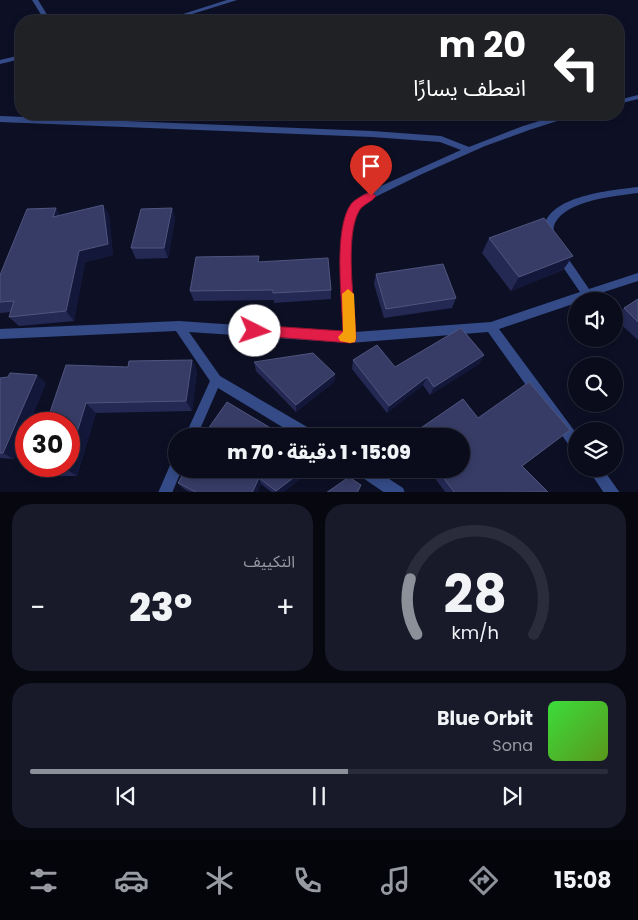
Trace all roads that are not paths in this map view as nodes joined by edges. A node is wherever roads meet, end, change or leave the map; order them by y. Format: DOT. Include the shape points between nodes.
graph roads {
  1 [pos="35,0"];
  2 [pos="234,0"];
  3 [pos="44,15"];
  4 [pos="184,15"];
  5 [pos="15,58"];
  6 [pos="0,62"];
  7 [pos="638,97"];
  8 [pos="624,100"];
  9 [pos="0,119"];
  10 [pos="15,120"];
  11 [pos="25,120"];
  12 [pos="552,120"];
  13 [pos="466,149"];
  14 [pos="638,190"];
  15 [pos="638,277"];
  16 [pos="586,292"];
  17 [pos="593,292"];
  18 [pos="568,301"];
  19 [pos="179,326"];
  20 [pos="491,327"];
  21 [pos="0,334"];
  22 [pos="350,338"];
  23 [pos="216,380"];
  24 [pos="195,428"];
  25 [pos="296,428"];
  26 [pos="568,432"];
  27 [pos="601,477"];
  28 [pos="171,478"];
  29 [pos="376,478"];
  30 [pos="165,492"];
  31 [pos="398,492"];
  32 [pos="612,492"];
  1 -- 3 [label="street"];
  2 -- 4 [label="street"];
  5 -- 6 [label="street"];
  7 -- 8 [label="street"];
  9 -- 10 [label="street"];
  11 -- 13 [label="street" via="372,134 441,139"];
  12 -- 13 [label="street"];
  13 -- 22 [label="street" via="356,206 349,221 346,251"];
  14 -- 16 [label="street" via="597,195 554,216 549,222 550,240"];
  15 -- 17 [label="street"];
  18 -- 20 [label="street"];
  19 -- 21 [label="street"];
  19 -- 22 [label="street"];
  19 -- 23 [label="street"];
  20 -- 22 [label="street"];
  20 -- 26 [label="street"];
  23 -- 24 [label="street"];
  23 -- 25 [label="street"];
  27 -- 32 [label="street"];
  28 -- 30 [label="street"];
  29 -- 31 [label="street"];
}
